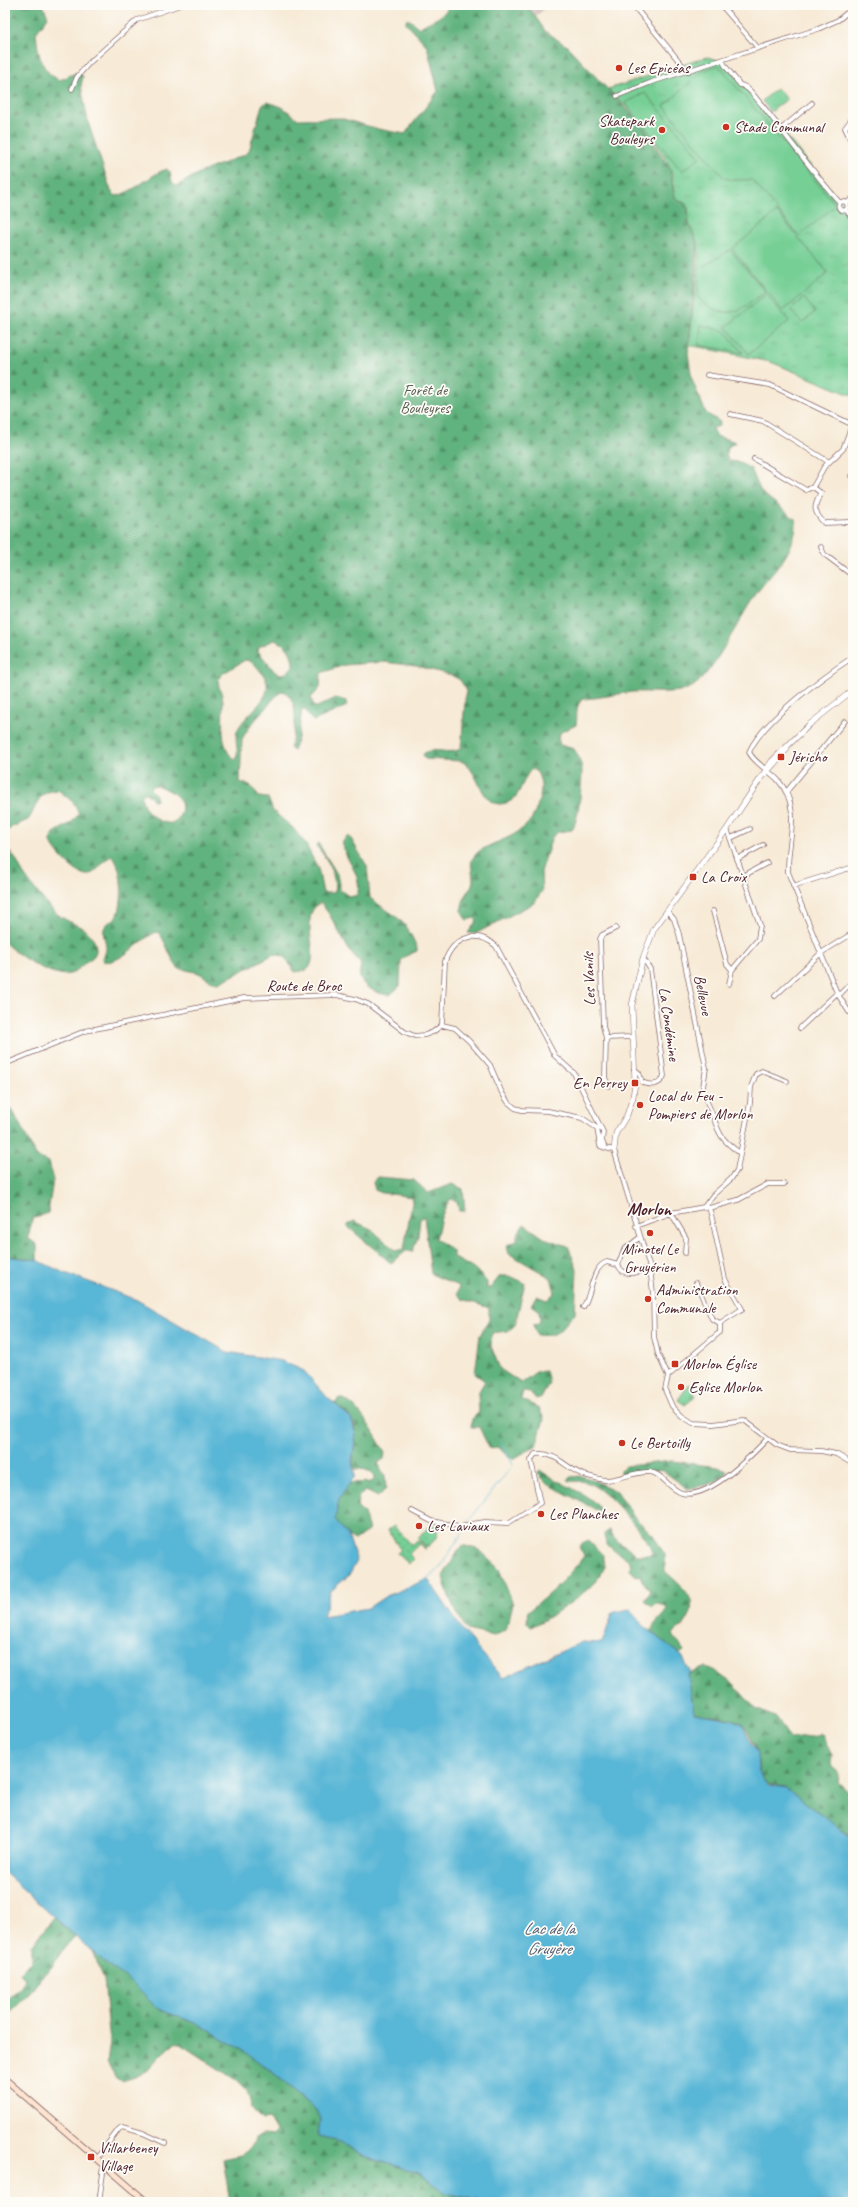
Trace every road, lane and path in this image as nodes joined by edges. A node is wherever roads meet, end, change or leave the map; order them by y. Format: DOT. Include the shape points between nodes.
graph roads {
  1 [pos="180,5"];
  2 [pos="633,5"];
  3 [pos="721,5"];
  4 [pos="853,8"];
  5 [pos="758,48"];
  6 [pos="722,60"];
  7 [pos="688,72"];
  8 [pos="72,89"];
  9 [pos="618,96"];
  10 [pos="812,103"];
  11 [pos="853,118"];
  12 [pos="780,130"];
  13 [pos="853,145"];
  14 [pos="853,198"];
  15 [pos="840,203"];
  16 [pos="847,203"];
  17 [pos="846,210"];
  18 [pos="853,219"];
  19 [pos="706,375"];
  20 [pos="730,414"];
  21 [pos="853,424"];
  22 [pos="754,459"];
  23 [pos="828,462"];
  24 [pos="813,487"];
  25 [pos="849,522"];
  26 [pos="821,547"];
  27 [pos="853,576"];
  28 [pos="853,657"];
  29 [pos="853,690"];
  30 [pos="845,721"];
  31 [pos="768,770"];
  32 [pos="786,792"];
  33 [pos="727,829"];
  34 [pos="750,829"];
  35 [pos="731,838"];
  36 [pos="763,845"];
  37 [pos="737,858"];
  38 [pos="767,863"];
  39 [pos="853,867"];
  40 [pos="743,876"];
  41 [pos="793,886"];
  42 [pos="667,911"];
  43 [pos="713,911"];
  44 [pos="616,928"];
  45 [pos="853,933"];
  46 [pos="821,954"];
  47 [pos="643,958"];
  48 [pos="732,970"];
  49 [pos="853,981"];
  50 [pos="729,984"];
  51 [pos="838,994"];
  52 [pos="775,996"];
  53 [pos="849,1012"];
  54 [pos="442,1025"];
  55 [pos="800,1028"];
  56 [pos="632,1037"];
  57 [pos="606,1038"];
  58 [pos="5,1064"];
  59 [pos="634,1069"];
  60 [pos="787,1081"];
  61 [pos="609,1086"];
  62 [pos="703,1087"];
  63 [pos="707,1102"];
  64 [pos="605,1148"];
  65 [pos="614,1150"];
  66 [pos="740,1153"];
  67 [pos="784,1184"];
  68 [pos="707,1208"];
  69 [pos="671,1213"];
  70 [pos="636,1226"];
  71 [pos="639,1238"];
  72 [pos="685,1253"];
  73 [pos="618,1265"];
  74 [pos="650,1268"];
  75 [pos="696,1283"];
  76 [pos="583,1306"];
  77 [pos="720,1324"];
  78 [pos="668,1376"];
  79 [pos="767,1439"];
  80 [pos="853,1464"];
  81 [pos="412,1512"];
  82 [pos="5,2079"];
  83 [pos="165,2143"];
  84 [pos="96,2158"];
  85 [pos="104,2166"];
  86 [pos="99,2202"];
  87 [pos="147,2202"];
  1 -- 8 [label="street" via="137,20 89,63 77,77"];
  2 -- 7 [label="street"];
  3 -- 5 [label="street"];
  4 -- 5 [label="street" via="838,20 818,29"];
  5 -- 6 [label="street"];
  6 -- 7 [label="street"];
  6 -- 12 [label="street" via="740,85 745,85"];
  7 -- 9 [label="street" via="637,87"];
  10 -- 12 [label="street"];
  11 -- 13 [label="street" via="845,128"];
  12 -- 15 [label="street"];
  14 -- 16 [label="street"];
  15 -- 16 [label="street"];
  15 -- 17 [label="street" via="839,209"];
  16 -- 17 [label="street"];
  17 -- 18 [label="street"];
  19 -- 21 [label="street" via="770,385"];
  20 -- 23 [label="street" via="763,421"];
  21 -- 23 [label="street" via="842,449"];
  22 -- 24 [label="street" via="806,490"];
  23 -- 24 [label="street"];
  24 -- 25 [label="street" via="821,493 814,504 815,514 824,523"];
  26 -- 27 [label="street" via="824,554"];
  28 -- 31 [label="street" via="797,698 750,748 750,755"];
  29 -- 31 [label="street" via="818,717 779,753"];
  30 -- 32 [label="street"];
  31 -- 32 [label="street"];
  31 -- 33 [label="street"];
  32 -- 41 [label="street" via="794,817 787,858"];
  33 -- 35 [label="street"];
  33 -- 42 [label="street"];
  34 -- 35 [label="street"];
  35 -- 37 [label="street"];
  36 -- 37 [label="street"];
  37 -- 40 [label="street"];
  38 -- 40 [label="street"];
  39 -- 41 [label="street"];
  40 -- 48 [label="street" via="760,925 758,939"];
  41 -- 46 [label="street"];
  42 -- 47 [label="street" via="654,930"];
  42 -- 62 [label="street, Bellevue" via="674,919 679,934 706,1068"];
  43 -- 48 [label="street" via="727,964"];
  44 -- 57 [label="street, Les Vanils" via="602,935 600,939 601,992"];
  45 -- 46 [label="street"];
  46 -- 51 [label="street"];
  46 -- 52 [label="street"];
  47 -- 56 [label="street" via="632,1005"];
  47 -- 59 [label="street, La Condémine" via="650,969 664,1076 656,1084 648,1085 642,1082 639,1073"];
  48 -- 50 [label="street"];
  49 -- 51 [label="street"];
  51 -- 53 [label="street"];
  51 -- 55 [label="street"];
  54 -- 58 [label="street, Route de Broc" via="429,1034 415,1036 405,1032 368,1004 337,995 244,998 85,1031"];
  54 -- 64 [label="street" via="455,1028 490,1065 502,1093 510,1104 519,1109 548,1111 590,1121 597,1128 600,1146"];
  54 -- 64 [label="street" via="445,961 448,953 464,938 481,937 489,940 496,946 555,1056 574,1073 603,1132"];
  56 -- 57 [label="street"];
  56 -- 59 [label="street"];
  57 -- 61 [label="street, Les Vanils" via="605,1078"];
  59 -- 65 [label="street" via="633,1097 627,1115 616,1132"];
  60 -- 66 [label="street" via="762,1071 756,1074 751,1087"];
  63 -- 66 [label="street" via="718,1133"];
  64 -- 65 [label="street"];
  65 -- 70 [label="street"];
  66 -- 68 [label="street" via="737,1170 714,1195"];
  67 -- 68 [label="street" via="768,1184 738,1200"];
  68 -- 69 [label="street"];
  68 -- 77 [label="street" via="726,1279 742,1309"];
  69 -- 70 [label="street"];
  69 -- 72 [label="street" via="686,1238"];
  70 -- 71 [label="street"];
  71 -- 73 [label="street" via="624,1250"];
  71 -- 74 [label="street"];
  73 -- 74 [label="street" via="622,1272 628,1274"];
  73 -- 76 [label="street" via="607,1262 601,1265 588,1300"];
  74 -- 78 [label="street" via="655,1342"];
  75 -- 77 [label="street" via="712,1318"];
  77 -- 78 [label="street" via="720,1332"];
  78 -- 79 [label="street" via="665,1390 672,1406 682,1416 693,1423 713,1424 744,1420"];
  79 -- 80 [label="street" via="790,1450 836,1454"];
  79 -- 81 [label="street" via="726,1477 691,1494 682,1493 655,1472 606,1480 580,1473 554,1456 543,1453 535,1454 531,1460 540,1503 518,1519 508,1523 485,1522 459,1526 431,1521"];
  82 -- 84 [label="main road"];
  83 -- 84 [label="street" via="122,2127"];
  84 -- 85 [label="main road"];
  85 -- 86 [label="street"];
  85 -- 87 [label="main road"];
}
